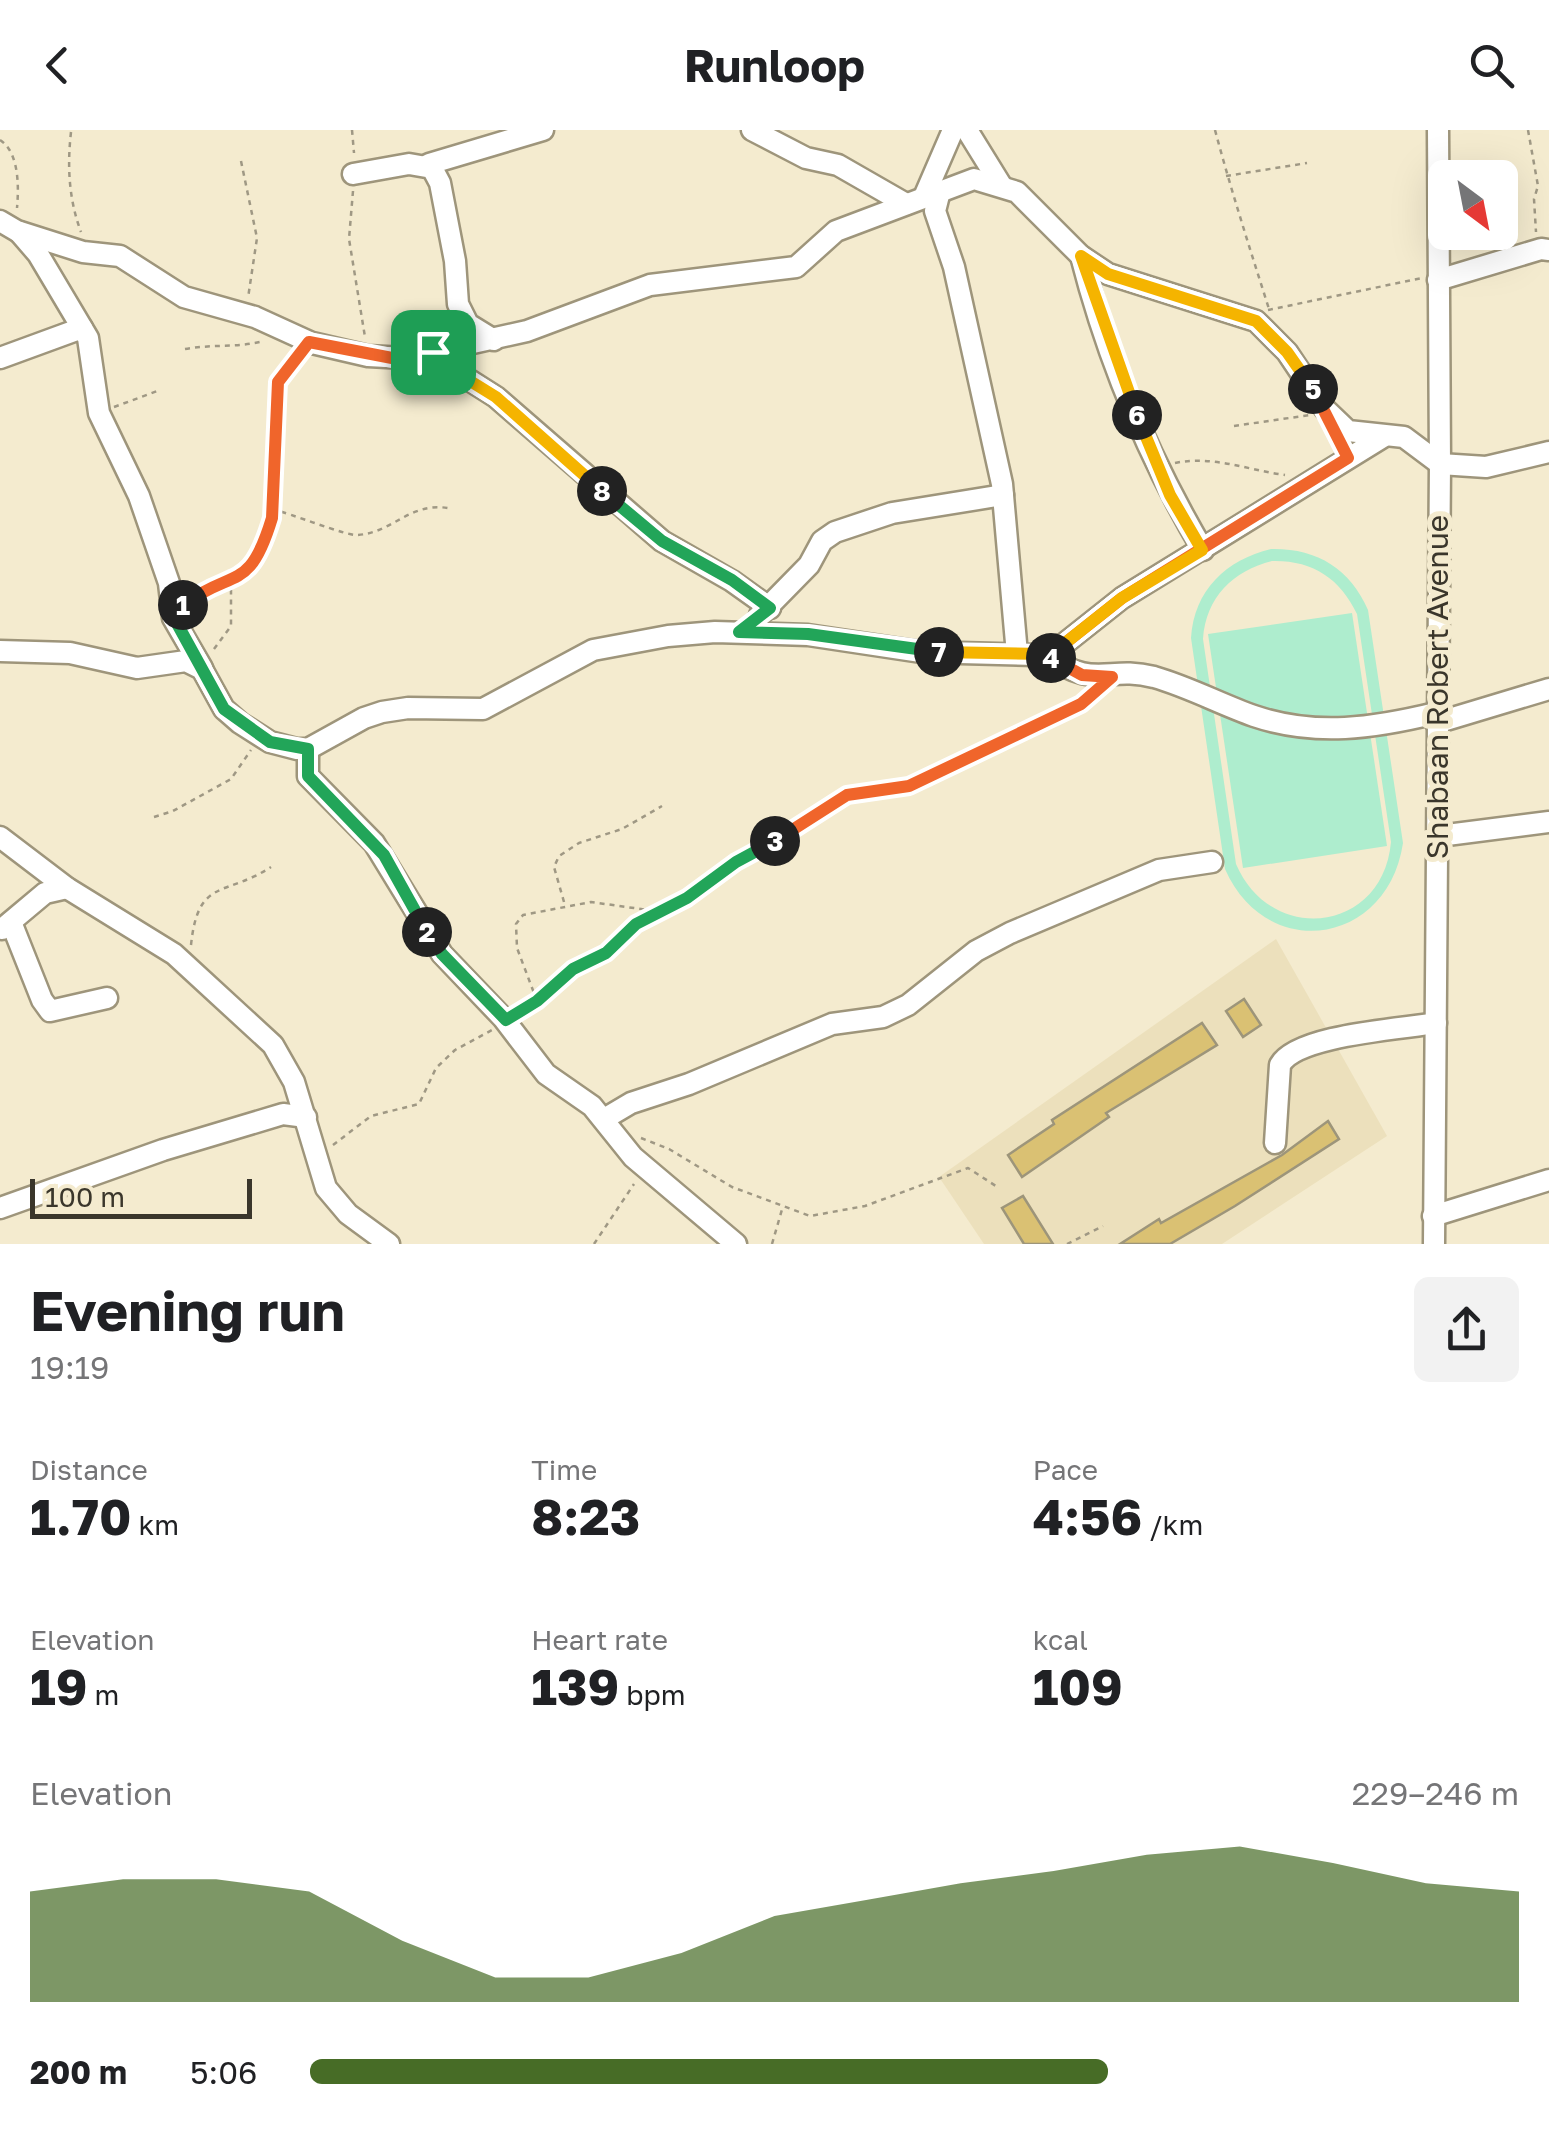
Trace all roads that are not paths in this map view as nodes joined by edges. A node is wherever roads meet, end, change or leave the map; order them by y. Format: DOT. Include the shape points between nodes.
graph roads {
  1 [pos="543,130"];
  2 [pos="752,130"];
  3 [pos="953,130"];
  4 [pos="966,130"];
  5 [pos="1438,130"];
  6 [pos="429,164"];
  7 [pos="354,174"];
  8 [pos="1001,185"];
  9 [pos="923,197"];
  10 [pos="10,227"];
  11 [pos="1545,250"];
  12 [pos="1081,256"];
  13 [pos="1438,277"];
  14 [pos="82,328"];
  15 [pos="494,340"];
  16 [pos="433,352"];
  17 [pos="0,358"];
  18 [pos="1325,410"];
  19 [pos="1383,437"];
  20 [pos="1549,452"];
  21 [pos="1348,458"];
  22 [pos="1440,464"];
  23 [pos="1002,496"];
  24 [pos="1202,550"];
  25 [pos="770,608"];
  26 [pos="739,632"];
  27 [pos="0,651"];
  28 [pos="1017,654"];
  29 [pos="1045,654"];
  30 [pos="201,667"];
  31 [pos="1549,689"];
  32 [pos="1436,718"];
  33 [pos="308,749"];
  34 [pos="1549,822"];
  35 [pos="1439,836"];
  36 [pos="0,837"];
  37 [pos="1212,862"];
  38 [pos="67,888"];
  39 [pos="6,926"];
  40 [pos="107,998"];
  41 [pos="1436,1023"];
  42 [pos="306,1117"];
  43 [pos="607,1123"];
  44 [pos="1275,1143"];
  45 [pos="1549,1180"];
  46 [pos="0,1208"];
  47 [pos="1433,1216"];
  48 [pos="388,1244"];
  49 [pos="736,1244"];
  50 [pos="1434,1244"];
  1 -- 6 [label="street"];
  2 -- 9 [label="street" via="806,158"];
  3 -- 9 [label="street"];
  4 -- 8 [label="street"];
  5 -- 13 [label="street, Shabaan Robert Avenue"];
  6 -- 7 [label="street"];
  6 -- 15 [label="street" via="440,183 458,304 468,324"];
  8 -- 9 [label="street" via="974,179"];
  8 -- 12 [label="street" via="1027,201"];
  9 -- 15 [label="street" via="836,230 796,266 650,284"];
  9 -- 23 [label="street" via="936,211 962,302"];
  10 -- 14 [label="street" via="38,254"];
  10 -- 16 [label="street" via="88,253 120,256 184,298 246,314 309,342 368,356"];
  11 -- 13 [label="street"];
  12 -- 18 [label="street" via="1108,274 1256,321 1287,352"];
  12 -- 24 [label="street" via="1157,467"];
  13 -- 22 [label="street, Shabaan Robert Avenue"];
  14 -- 17 [label="street"];
  14 -- 30 [label="street" via="92,352 99,413 139,496 182,638"];
  15 -- 16 [label="street"];
  16 -- 25 [label="street" via="496,397 662,541"];
  18 -- 19 [label="street" via="1348,430"];
  18 -- 21 [label="street"];
  19 -- 21 [label="street"];
  19 -- 22 [label="street" via="1409,439"];
  20 -- 22 [label="street" via="1486,468"];
  21 -- 24 [label="street"];
  22 -- 32 [label="street, Shabaan Robert Avenue"];
  23 -- 25 [label="street" via="892,513 835,532"];
  23 -- 28 [label="street"];
  24 -- 29 [label="street"];
  25 -- 26 [label="street"];
  26 -- 28 [label="street" via="808,634 921,652"];
  26 -- 33 [label="street" via="605,646 483,709 382,712"];
  27 -- 30 [label="street" via="70,654 137,668 186,661"];
  28 -- 29 [label="street"];
  29 -- 32 [label="street" via="1082,675 1152,677 1252,715 1320,730"];
  30 -- 33 [label="street" via="224,709 270,742"];
  31 -- 32 [label="street"];
  32 -- 35 [label="street, Shabaan Robert Avenue"];
  33 -- 43 [label="street" via="310,780 374,843 442,954 506,1020 546,1074"];
  34 -- 35 [label="street"];
  35 -- 41 [label="street, Shabaan Robert Avenue"];
  36 -- 38 [label="street"];
  37 -- 43 [label="street" via="1159,870 1010,932 884,1017 832,1024 631,1103"];
  38 -- 39 [label="street" via="46,893"];
  38 -- 42 [label="street" via="196,971 273,1045"];
  39 -- 40 [label="street" via="50,1011"];
  41 -- 44 [label="street" via="1314,1044 1285,1057"];
  41 -- 47 [label="street, Shabaan Robert Avenue"];
  42 -- 46 [label="street" via="283,1114"];
  42 -- 48 [label="street" via="318,1167 338,1204"];
  43 -- 49 [label="street" via="645,1166"];
  45 -- 47 [label="street"];
  47 -- 50 [label="street, Shabaan Robert Avenue"];
}
